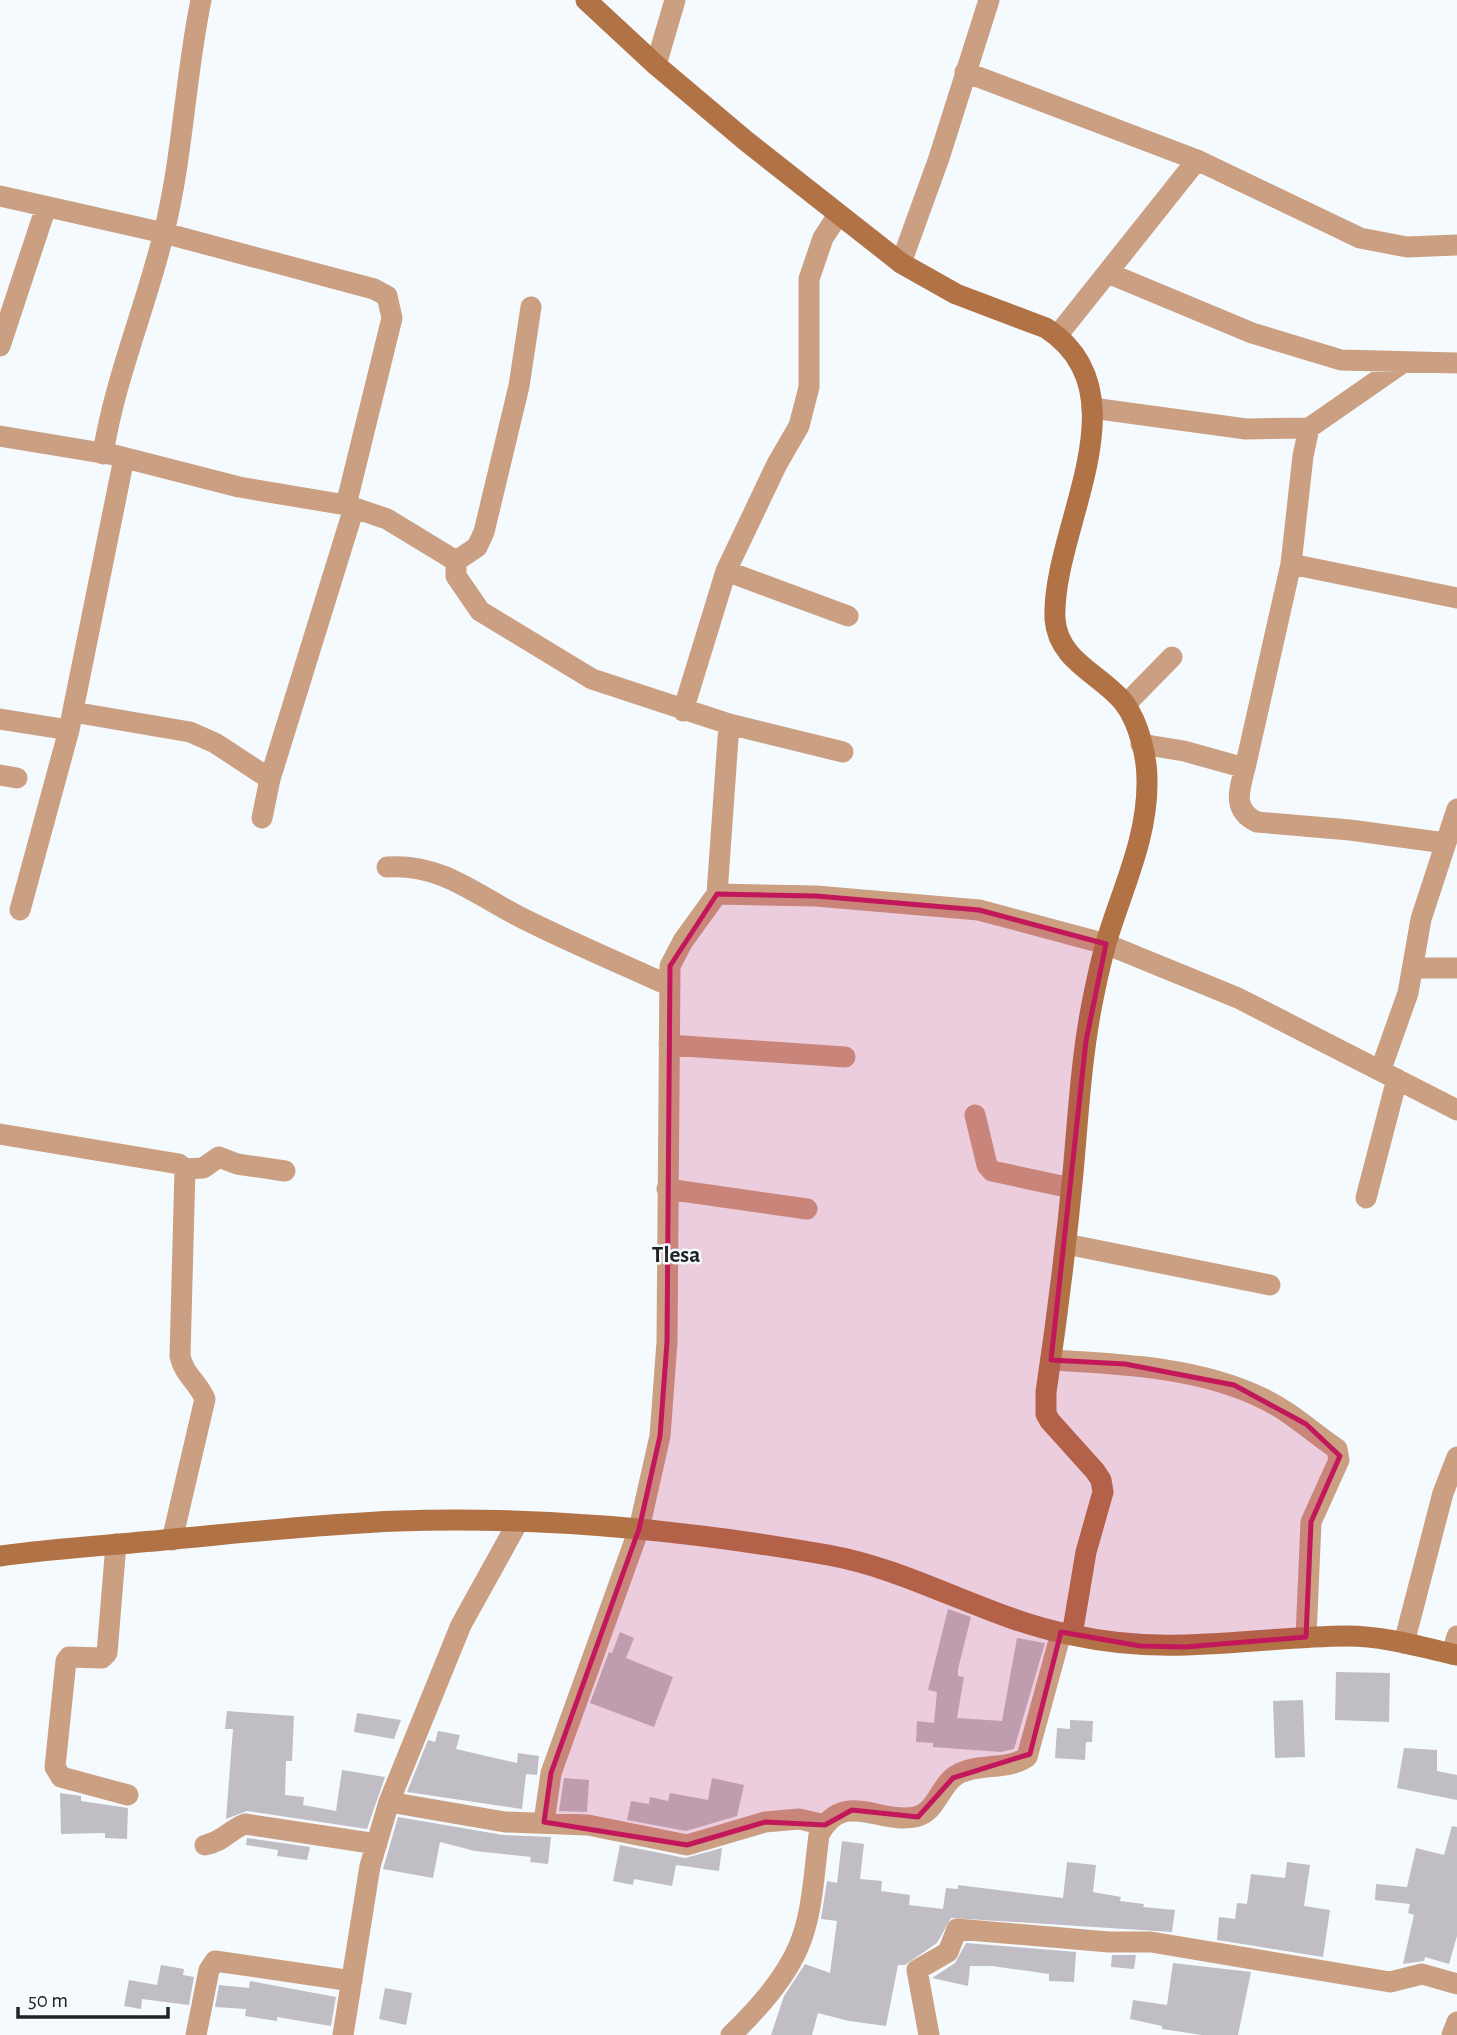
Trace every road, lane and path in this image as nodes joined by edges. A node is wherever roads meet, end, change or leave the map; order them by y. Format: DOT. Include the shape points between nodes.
graph roads {
  1 [pos="201,0"];
  2 [pos="586,0"];
  3 [pos="675,0"];
  4 [pos="989,0"];
  5 [pos="656,65"];
  6 [pos="965,72"];
  7 [pos="1197,160"];
  8 [pos="0,196"];
  9 [pos="46,207"];
  10 [pos="838,215"];
  11 [pos="164,233"];
  12 [pos="1457,245"];
  13 [pos="901,263"];
  14 [pos="1108,273"];
  15 [pos="531,307"];
  16 [pos="1057,335"];
  17 [pos="0,346"];
  18 [pos="1404,362"];
  19 [pos="1457,363"];
  20 [pos="1092,408"];
  21 [pos="1309,428"];
  22 [pos="0,436"];
  23 [pos="103,454"];
  24 [pos="124,458"];
  25 [pos="350,507"];
  26 [pos="456,561"];
  27 [pos="1291,564"];
  28 [pos="726,571"];
  29 [pos="1457,598"];
  30 [pos="848,616"];
  31 [pos="1172,657"];
  32 [pos="1125,705"];
  33 [pos="683,711"];
  34 [pos="0,719"];
  35 [pos="71,721"];
  36 [pos="729,724"];
  37 [pos="1141,744"];
  38 [pos="843,752"];
  39 [pos="1245,768"];
  40 [pos="270,779"];
  41 [pos="1457,809"];
  42 [pos="262,818"];
  43 [pos="1445,843"];
  44 [pos="387,867"];
  45 [pos="717,894"];
  46 [pos="20,909"];
  47 [pos="1105,944"];
  48 [pos="1413,968"];
  49 [pos="1457,968"];
  50 [pos="670,986"];
  51 [pos="669,1045"];
  52 [pos="845,1057"];
  53 [pos="1389,1074"];
  54 [pos="1457,1110"];
  55 [pos="975,1115"];
  56 [pos="0,1134"];
  57 [pos="184,1169"];
  58 [pos="285,1171"];
  59 [pos="1072,1188"];
  60 [pos="667,1189"];
  61 [pos="1366,1198"];
  62 [pos="807,1209"];
  63 [pos="1066,1244"];
  64 [pos="1270,1285"];
  65 [pos="1051,1360"];
  66 [pos="1457,1457"];
  67 [pos="518,1522"];
  68 [pos="639,1529"];
  69 [pos="172,1539"];
  70 [pos="116,1545"];
  71 [pos="0,1556"];
  72 [pos="1067,1634"];
  73 [pos="1306,1637"];
  74 [pos="1404,1643"];
  75 [pos="1455,1649"];
  76 [pos="128,1795"];
  77 [pos="389,1802"];
  78 [pos="544,1822"];
  79 [pos="825,1825"];
  80 [pos="377,1844"];
  81 [pos="205,1845"];
  82 [pos="352,1981"];
  83 [pos="1457,1984"];
  84 [pos="1457,2022"];
  85 [pos="196,2035"];
  86 [pos="343,2035"];
  87 [pos="731,2035"];
  88 [pos="929,2035"];
  89 [pos="1452,2035"];
  1 -- 11 [label="street"];
  2 -- 5 [label="main road"];
  3 -- 5 [label="street"];
  4 -- 6 [label="street"];
  5 -- 10 [label="main road"];
  6 -- 7 [label="street"];
  6 -- 13 [label="street"];
  7 -- 12 [label="street" via="1360,238 1407,247"];
  7 -- 14 [label="street"];
  8 -- 9 [label="street"];
  9 -- 11 [label="street"];
  9 -- 17 [label="street"];
  10 -- 13 [label="main road"];
  10 -- 28 [label="street" via="823,237 809,279 809,387 799,426"];
  11 -- 23 [label="street" via="116,391"];
  11 -- 25 [label="street" via="387,296 392,318"];
  13 -- 16 [label="main road" via="956,295"];
  14 -- 16 [label="street"];
  14 -- 18 [label="street" via="1252,333 1303,349 1341,360"];
  15 -- 26 [label="street" via="519,387 484,532 477,547"];
  16 -- 20 [label="main road" via="1072,349 1083,371"];
  18 -- 19 [label="street"];
  18 -- 21 [label="street"];
  20 -- 21 [label="street" via="1246,429"];
  20 -- 32 [label="main road" via="1092,440 1055,620 1070,655"];
  21 -- 27 [label="street"];
  22 -- 23 [label="street"];
  23 -- 24 [label="street"];
  24 -- 25 [label="street" via="239,487"];
  24 -- 35 [label="street"];
  25 -- 26 [label="street" via="387,519"];
  25 -- 40 [label="street"];
  26 -- 33 [label="street" via="456,576 480,611 592,679"];
  27 -- 29 [label="street"];
  27 -- 39 [label="street"];
  28 -- 30 [label="street"];
  28 -- 33 [label="street"];
  31 -- 32 [label="street"];
  32 -- 37 [label="main road"];
  33 -- 36 [label="street"];
  34 -- 35 [label="street"];
  35 -- 40 [label="street" via="190,732"];
  35 -- 46 [label="street"];
  36 -- 38 [label="street"];
  36 -- 45 [label="street"];
  37 -- 39 [label="street"];
  37 -- 47 [label="main road" via="1147,778 1140,841"];
  39 -- 43 [label="street" via="1239,807 1257,822"];
  40 -- 42 [label="street"];
  41 -- 43 [label="street"];
  43 -- 48 [label="street" via="1421,919"];
  44 -- 50 [label="street" via="409,866 443,875 522,918"];
  45 -- 47 [label="street" via="816,896 979,910"];
  45 -- 50 [label="street" via="674,956"];
  47 -- 53 [label="street" via="1238,998"];
  47 -- 59 [label="main road" via="1086,1041"];
  48 -- 49 [label="street"];
  48 -- 53 [label="street"];
  50 -- 51 [label="street"];
  51 -- 52 [label="street"];
  51 -- 60 [label="street"];
  53 -- 54 [label="street"];
  53 -- 61 [label="street"];
  55 -- 59 [label="street" via="992,1171"];
  56 -- 57 [label="street" via="179,1164"];
  57 -- 58 [label="street" via="203,1168 219,1157"];
  57 -- 69 [label="street" via="180,1356 183,1370 205,1399"];
  59 -- 63 [label="main road"];
  60 -- 62 [label="street"];
  60 -- 68 [label="street" via="664,1395 660,1436"];
  63 -- 64 [label="street"];
  63 -- 65 [label="main road"];
  65 -- 72 [label="main road" via="1046,1414 1095,1471 1102,1492"];
  65 -- 73 [label="street" via="1125,1364 1234,1385 1306,1424 1337,1450 1339,1460 1311,1522"];
  66 -- 74 [label="street" via="1443,1493"];
  67 -- 68 [label="main road"];
  67 -- 69 [label="main road" via="400,1521"];
  67 -- 77 [label="street" via="461,1625"];
  68 -- 72 [label="main road" via="831,1555"];
  68 -- 78 [label="street" via="551,1773"];
  69 -- 70 [label="main road"];
  70 -- 71 [label="main road"];
  70 -- 76 [label="street" via="107,1653 102,1658 66,1661 55,1767 61,1777"];
  72 -- 73 [label="main road" via="1140,1646 1185,1647"];
  72 -- 79 [label="street" via="1027,1757 968,1769 953,1777 918,1817 852,1810"];
  73 -- 74 [label="main road" via="1375,1637"];
  74 -- 75 [label="main road"];
  77 -- 78 [label="street" via="505,1822"];
  77 -- 80 [label="street"];
  78 -- 79 [label="street" via="588,1825 687,1845 765,1822 799,1819"];
  79 -- 87 [label="street" via="819,1835 798,1949 753,2013"];
  80 -- 81 [label="street" via="245,1824 220,1842"];
  80 -- 82 [label="street"];
  82 -- 85 [label="street" via="215,1961 209,1970"];
  82 -- 86 [label="street"];
  83 -- 88 [label="street" via="1422,1974 1390,1982 1150,1942 957,1929 947,1952 917,1969"];
  84 -- 89 [label="street"];
}
